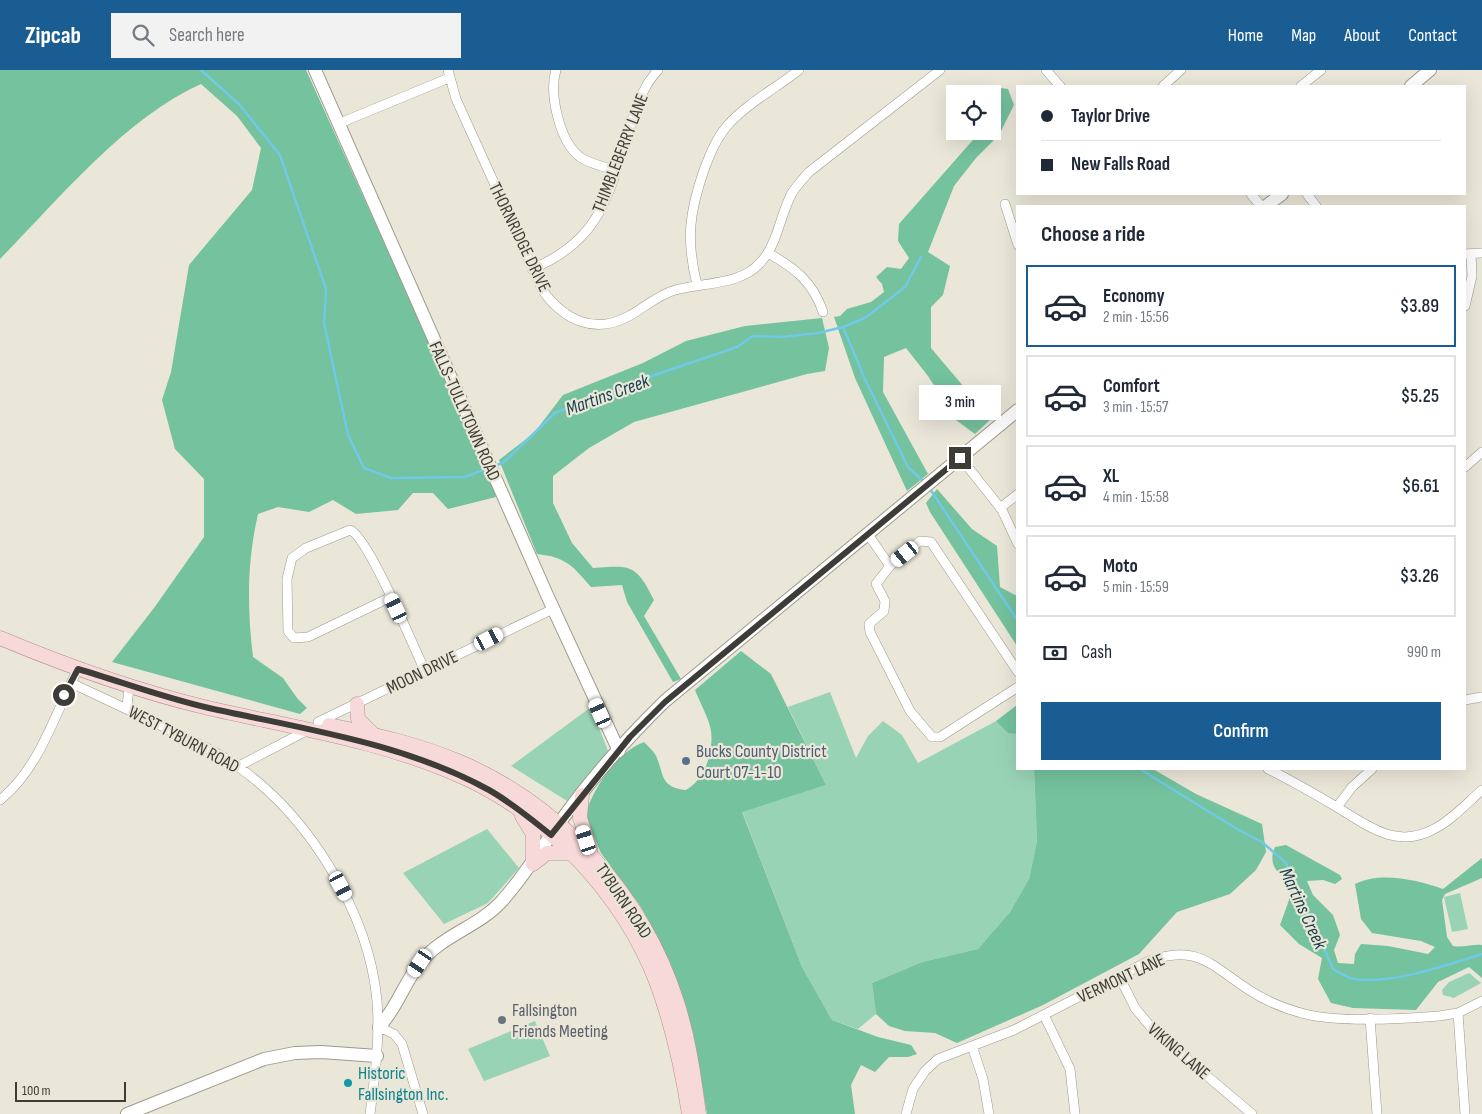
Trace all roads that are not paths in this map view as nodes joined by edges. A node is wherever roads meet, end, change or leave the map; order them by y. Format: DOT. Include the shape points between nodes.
graph roads {
  1 [pos="315,70"];
  2 [pos="556,70"];
  3 [pos="658,70"];
  4 [pos="800,70"];
  5 [pos="940,70"];
  6 [pos="1046,70"];
  7 [pos="1181,70"];
  8 [pos="1321,70"];
  9 [pos="1430,70"];
  10 [pos="449,74"];
  11 [pos="1059,85"];
  12 [pos="1164,85"];
  13 [pos="1302,85"];
  14 [pos="1412,85"];
  15 [pos="340,123"];
  16 [pos="616,170"];
  17 [pos="1252,195"];
  18 [pos="1281,195"];
  19 [pos="1005,204"];
  20 [pos="1260,205"];
  21 [pos="1267,205"];
  22 [pos="1016,239"];
  23 [pos="768,252"];
  24 [pos="1482,253"];
  25 [pos="1468,254"];
  26 [pos="532,269"];
  27 [pos="698,285"];
  28 [pos="1466,302"];
  29 [pos="823,312"];
  30 [pos="1016,412"];
  31 [pos="1482,452"];
  32 [pos="960,458"];
  33 [pos="1466,466"];
  34 [pos="1016,496"];
  35 [pos="1000,508"];
  36 [pos="867,533"];
  37 [pos="1016,539"];
  38 [pos="890,566"];
  39 [pos="391,597"];
  40 [pos="553,609"];
  41 [pos="0,638"];
  42 [pos="78,669"];
  43 [pos="1016,669"];
  44 [pos="425,671"];
  45 [pos="71,683"];
  46 [pos="130,685"];
  47 [pos="1016,688"];
  48 [pos="1482,697"];
  49 [pos="1466,700"];
  50 [pos="357,704"];
  51 [pos="127,709"];
  52 [pos="313,726"];
  53 [pos="374,735"];
  54 [pos="619,751"];
  55 [pos="239,766"];
  56 [pos="1270,770"];
  57 [pos="1371,770"];
  58 [pos="1482,790"];
  59 [pos="582,796"];
  60 [pos="0,800"];
  61 [pos="508,802"];
  62 [pos="1337,808"];
  63 [pos="555,829"];
  64 [pos="571,853"];
  65 [pos="595,858"];
  66 [pos="532,864"];
  67 [pos="1120,976"];
  68 [pos="1482,1001"];
  69 [pos="1458,1013"];
  70 [pos="1044,1015"];
  71 [pos="1370,1018"];
  72 [pos="379,1026"];
  73 [pos="972,1046"];
  74 [pos="377,1056"];
  75 [pos="127,1114"];
  76 [pos="370,1114"];
  77 [pos="423,1114"];
  78 [pos="689,1114"];
  79 [pos="699,1114"];
  80 [pos="906,1114"];
  81 [pos="989,1114"];
  82 [pos="1075,1114"];
  83 [pos="1252,1114"];
  84 [pos="1377,1114"];
  85 [pos="1465,1114"];
  1 -- 15 [label="street, FALLS-TULLYTOWN ROAD"];
  2 -- 16 [label="street" via="553,98 570,145 575,153 588,161"];
  3 -- 16 [label="street, THIMBLEBERRY LANE" via="639,100"];
  4 -- 27 [label="street" via="735,118 713,146 690,219 690,248"];
  5 -- 23 [label="street, THORNRIDGE DRIVE" via="809,172 793,192"];
  6 -- 11 [label="street"];
  7 -- 12 [label="street"];
  8 -- 13 [label="street"];
  9 -- 14 [label="street"];
  10 -- 15 [label="street"];
  10 -- 26 [label="street, THORNRIDGE DRIVE" via="456,99"];
  15 -- 40 [label="street, FALLS-TULLYTOWN ROAD"];
  16 -- 26 [label="street, THIMBLEBERRY LANE" via="602,207 588,231 566,252"];
  17 -- 20 [label="street"];
  18 -- 21 [label="street"];
  19 -- 22 [label="street"];
  23 -- 27 [label="street, THORNRIDGE DRIVE" via="756,267 742,276"];
  23 -- 29 [label="street" via="806,279"];
  24 -- 25 [label="street"];
  25 -- 28 [label="street" via="1471,283"];
  26 -- 27 [label="street, THORNRIDGE DRIVE" via="543,291 559,310 573,319 592,323 603,324 624,318 664,294"];
  30 -- 32 [label="street"];
  31 -- 33 [label="street"];
  32 -- 35 [label="street"];
  32 -- 36 [label="street"];
  34 -- 35 [label="street"];
  35 -- 37 [label="street"];
  36 -- 38 [label="street"];
  36 -- 54 [label="street" via="665,702"];
  38 -- 43 [label="street" via="920,541 931,542"];
  38 -- 47 [label="street" via="876,584 885,601 884,611 869,624 870,632 910,710 932,737 940,737"];
  39 -- 39 [label="street" via="308,637 294,638 288,631 289,565 295,555 333,535 350,530 356,533"];
  39 -- 44 [label="street"];
  40 -- 44 [label="street, MOON DRIVE"];
  40 -- 54 [label="street, FALLS-TULLYTOWN ROAD"];
  41 -- 42 [label="main road, TYBURN ROAD"];
  42 -- 45 [label="street"];
  42 -- 46 [label="main road, TYBURN ROAD"];
  44 -- 50 [label="street, MOON DRIVE"];
  45 -- 51 [label="street, WEST TYBURN ROAD"];
  45 -- 60 [label="street" via="30,767"];
  46 -- 51 [label="street"];
  46 -- 52 [label="main road, TYBURN ROAD" via="207,708"];
  48 -- 49 [label="street"];
  50 -- 52 [label="street, MOON DRIVE"];
  50 -- 53 [label="main road" via="358,719"];
  51 -- 55 [label="street, WEST TYBURN ROAD"];
  52 -- 53 [label="main road, TYBURN ROAD"];
  52 -- 55 [label="street, MOON DRIVE"];
  52 -- 61 [label="main road, TYBURN ROAD" via="437,767 465,778"];
  53 -- 63 [label="main road, TYBURN ROAD" via="441,754 485,774 531,802"];
  54 -- 59 [label="street"];
  55 -- 72 [label="street, WEST TYBURN ROAD" via="284,807 341,886 359,924 372,968"];
  56 -- 62 [label="street"];
  57 -- 62 [label="street" via="1352,787"];
  58 -- 62 [label="street" via="1440,826 1408,837 1378,832"];
  59 -- 63 [label="street"];
  59 -- 65 [label="main road" via="581,826"];
  61 -- 63 [label="main road, TYBURN ROAD"];
  61 -- 66 [label="main road" via="524,818 533,834"];
  63 -- 64 [label="main road, TYBURN ROAD"];
  63 -- 65 [label="main road, TYBURN ROAD"];
  63 -- 66 [label="street"];
  64 -- 66 [label="main road" via="547,853"];
  64 -- 78 [label="main road, TYBURN ROAD" via="611,900 647,961 671,1028"];
  65 -- 79 [label="main road, TYBURN ROAD" via="633,909 665,970 683,1021"];
  66 -- 72 [label="street" via="493,910 436,946 420,963 389,1016"];
  67 -- 70 [label="street, VERMONT LANE"];
  67 -- 71 [label="street, VERMONT LANE" via="1160,957 1190,955 1210,962 1250,990 1282,1007 1316,1017"];
  67 -- 83 [label="street, VIKING LANE" via="1135,1008 1155,1032"];
  68 -- 69 [label="street, VERMONT LANE"];
  69 -- 71 [label="street, VERMONT LANE"];
  69 -- 85 [label="street"];
  70 -- 73 [label="street, VERMONT LANE"];
  70 -- 82 [label="street" via="1070,1069"];
  71 -- 84 [label="street"];
  72 -- 74 [label="street, WEST TYBURN ROAD"];
  72 -- 77 [label="street" via="394,1034 402,1044"];
  73 -- 80 [label="street, VERMONT LANE" via="938,1059 925,1071 912,1088"];
  73 -- 81 [label="street"];
  74 -- 75 [label="street" via="321,1052 274,1057"];
  74 -- 76 [label="street, WEST TYBURN ROAD"];
}
